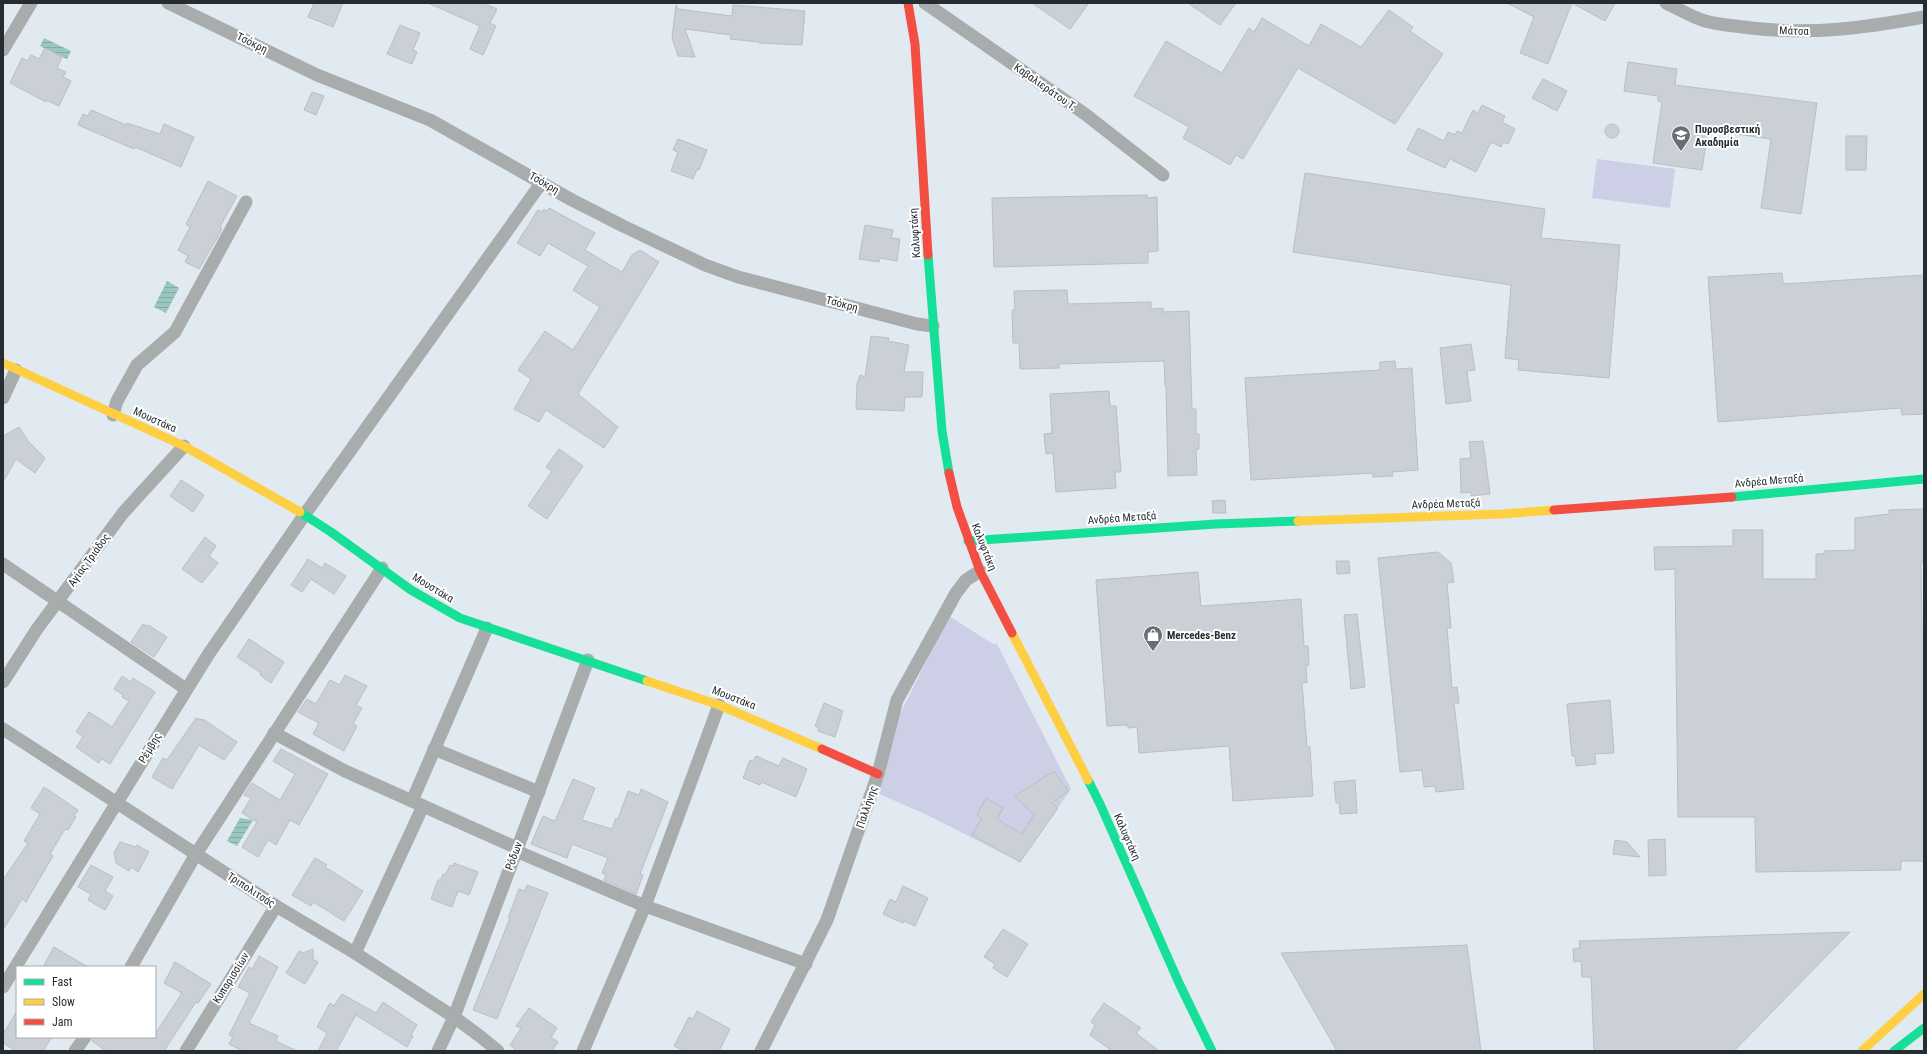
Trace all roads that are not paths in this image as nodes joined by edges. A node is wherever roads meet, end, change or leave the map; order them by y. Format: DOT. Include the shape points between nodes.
graph roads {
  1 [pos="31,3"];
  2 [pos="168,3"];
  3 [pos="908,3"];
  4 [pos="925,3"];
  5 [pos="1666,3"];
  6 [pos="1924,17"];
  7 [pos="3,50"];
  8 [pos="1162,174"];
  9 [pos="542,182"];
  10 [pos="246,202"];
  11 [pos="933,326"];
  12 [pos="3,363"];
  13 [pos="16,370"];
  14 [pos="3,398"];
  15 [pos="113,415"];
  16 [pos="184,446"];
  17 [pos="1924,479"];
  18 [pos="305,514"];
  19 [pos="968,542"];
  20 [pos="3,564"];
  21 [pos="382,568"];
  22 [pos="980,571"];
  23 [pos="58,602"];
  24 [pos="487,628"];
  25 [pos="588,660"];
  26 [pos="3,682"];
  27 [pos="186,689"];
  28 [pos="719,705"];
  29 [pos="3,729"];
  30 [pos="274,733"];
  31 [pos="434,749"];
  32 [pos="878,774"];
  33 [pos="539,792"];
  34 [pos="116,803"];
  35 [pos="417,804"];
  36 [pos="517,849"];
  37 [pos="196,854"];
  38 [pos="276,906"];
  39 [pos="645,906"];
  40 [pos="355,953"];
  41 [pos="806,964"];
  42 [pos="132,966"];
  43 [pos="3,987"];
  44 [pos="1924,994"];
  45 [pos="454,1017"];
  46 [pos="1924,1028"];
  47 [pos="84,1038"];
  48 [pos="75,1051"];
  49 [pos="186,1051"];
  50 [pos="438,1051"];
  51 [pos="498,1051"];
  52 [pos="583,1051"];
  53 [pos="761,1051"];
  54 [pos="1212,1051"];
  55 [pos="1862,1051"];
  56 [pos="1894,1051"];
  1 -- 7 [label="street"];
  2 -- 9 [label="street, Τσόκρη" via="317,75 430,120"];
  3 -- 11 [label="main road, Καλυφτάκη" via="915,44"];
  4 -- 8 [label="street, Καβαλιεράτου Τ." via="1085,114"];
  5 -- 6 [label="street, Μάτσα" via="1704,20 1784,32 1854,29"];
  9 -- 11 [label="street, Τσόκρη" via="617,223 705,265 746,279"];
  9 -- 18 [label="street, Ρέμβης"];
  10 -- 15 [label="street" via="175,332 137,366 117,401"];
  11 -- 19 [label="main road, Καλυφτάκη" via="942,431 957,507"];
  12 -- 13 [label="main road, Μουστάκα"];
  13 -- 14 [label="street"];
  13 -- 15 [label="main road, Μουστάκα"];
  15 -- 16 [label="main road, Μουστάκα"];
  16 -- 18 [label="main road, Μουστάκα"];
  16 -- 23 [label="street, Αγίας Τριάδος" via="123,513"];
  17 -- 19 [label="main road, Ανδρέα Μεταξά" via="1699,500 1502,514 1216,524"];
  18 -- 21 [label="main road, Μουστάκα"];
  18 -- 27 [label="street, Ρέμβης"];
  19 -- 22 [label="main road, Καλυφτάκη"];
  20 -- 23 [label="street"];
  21 -- 24 [label="main road, Μουστάκα" via="411,590 460,618"];
  21 -- 30 [label="street"];
  22 -- 32 [label="street, Παλλήνης" via="966,580 956,593 897,700"];
  22 -- 54 [label="main road, Καλυφτάκη" via="1100,804 1184,996"];
  23 -- 26 [label="street, Αγίας Τριάδος"];
  23 -- 27 [label="street"];
  24 -- 25 [label="main road, Μουστάκα"];
  24 -- 31 [label="street"];
  25 -- 28 [label="main road, Μουστάκα"];
  25 -- 33 [label="street, Ρόδων"];
  27 -- 34 [label="street, Ρέμβης"];
  28 -- 32 [label="main road, Μουστάκα"];
  28 -- 39 [label="street"];
  29 -- 34 [label="street, Τριπολιτσάς"];
  30 -- 35 [label="street" via="345,771"];
  30 -- 37 [label="street"];
  31 -- 33 [label="street"];
  31 -- 35 [label="street"];
  32 -- 41 [label="street, Παλλήνης" via="827,920"];
  33 -- 36 [label="street, Ρόδων"];
  34 -- 37 [label="street, Τριπολιτσάς"];
  34 -- 43 [label="street, Ρέμβης"];
  35 -- 36 [label="street"];
  35 -- 40 [label="street"];
  36 -- 39 [label="street"];
  36 -- 45 [label="street, Ρόδων"];
  37 -- 38 [label="street, Τριπολιτσάς"];
  37 -- 42 [label="street"];
  38 -- 40 [label="street, Τριπολιτσάς"];
  38 -- 49 [label="street, Κυπαρισσίων"];
  39 -- 41 [label="street"];
  39 -- 52 [label="street"];
  40 -- 45 [label="street, Τριπολιτσάς"];
  41 -- 53 [label="street, Παλλήνης"];
  44 -- 55 [label="main road"];
  45 -- 50 [label="street, Ρόδων"];
  45 -- 51 [label="street, Τριπολιτσάς"];
  46 -- 56 [label="main road"];
  47 -- 48 [label="street"];
}
